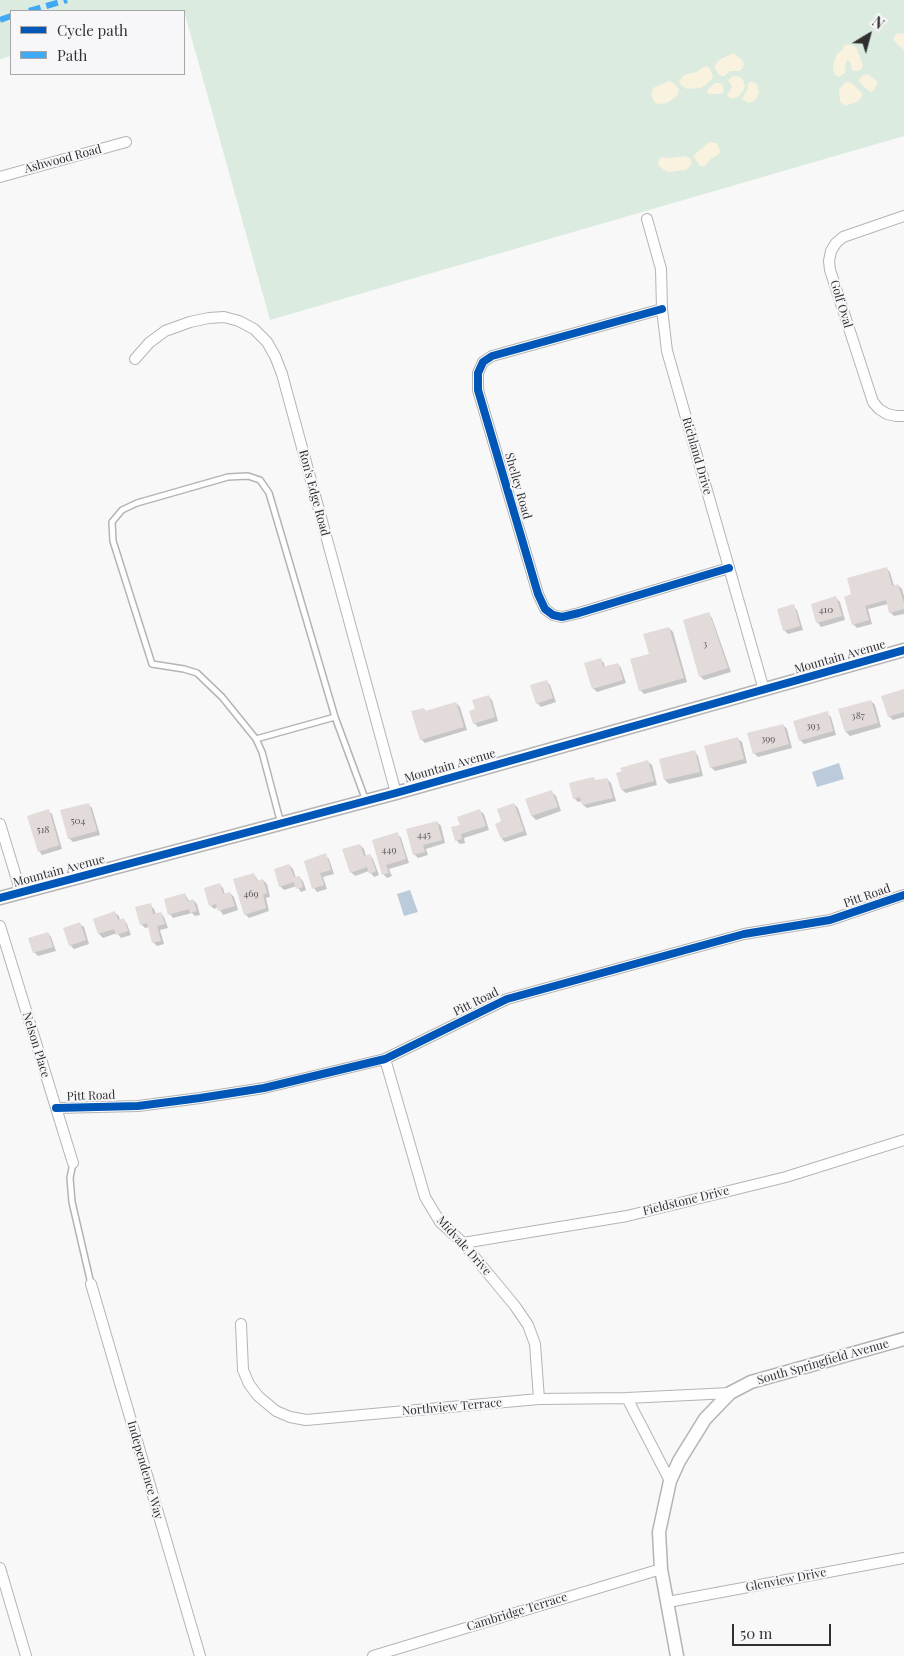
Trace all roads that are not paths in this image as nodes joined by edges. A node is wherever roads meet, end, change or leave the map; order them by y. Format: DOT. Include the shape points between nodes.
graph roads {
  1 [pos="126,142"];
  2 [pos="0,176"];
  3 [pos="904,216"];
  4 [pos="647,220"];
  5 [pos="662,309"];
  6 [pos="135,359"];
  7 [pos="904,416"];
  8 [pos="730,568"];
  9 [pos="904,650"];
  10 [pos="764,690"];
  11 [pos="335,717"];
  12 [pos="256,739"];
  13 [pos="396,793"];
  14 [pos="366,801"];
  15 [pos="0,824"];
  16 [pos="281,824"];
  17 [pos="21,893"];
  18 [pos="904,895"];
  19 [pos="0,898"];
  20 [pos="0,926"];
  21 [pos="385,1059"];
  22 [pos="56,1108"];
  23 [pos="904,1140"];
  24 [pos="73,1164"];
  25 [pos="464,1243"];
  26 [pos="91,1284"];
  27 [pos="240,1324"];
  28 [pos="904,1339"];
  29 [pos="730,1393"];
  30 [pos="627,1398"];
  31 [pos="539,1399"];
  32 [pos="670,1481"];
  33 [pos="904,1558"];
  34 [pos="0,1568"];
  35 [pos="661,1569"];
  36 [pos="668,1602"];
  37 [pos="26,1656"];
  38 [pos="200,1656"];
  39 [pos="373,1656"];
  40 [pos="677,1656"];
  1 -- 2 [label="street, Ashwood Road"];
  3 -- 7 [label="street, Golf Oval" via="843,236 831,251 829,261 873,402 887,414"];
  4 -- 5 [label="street, Richland Drive" via="661,269"];
  5 -- 8 [label="street, Richland Drive" via="668,351"];
  5 -- 8 [label="street, Shelley Road" via="492,356 483,362 478,373 478,390 538,594 553,615 562,617 579,613"];
  6 -- 13 [label="street, Ron's Edge Road" via="165,331 209,318 240,321 267,342 282,374"];
  8 -- 10 [label="street, Richland Drive"];
  9 -- 10 [label="street, Mountain Avenue"];
  10 -- 13 [label="street, Mountain Avenue"];
  11 -- 12 [label="lane"];
  11 -- 12 [label="lane" via="269,493 260,480 248,476 228,477 122,510 112,522 113,541 152,664 197,673 222,697"];
  11 -- 14 [label="lane"];
  12 -- 16 [label="lane"];
  13 -- 14 [label="street, Mountain Avenue"];
  14 -- 16 [label="street, Mountain Avenue"];
  15 -- 17 [label="street"];
  16 -- 17 [label="street, Mountain Avenue"];
  17 -- 19 [label="street, Mountain Avenue"];
  18 -- 21 [label="street, Pitt Road" via="830,920 744,934 507,999"];
  20 -- 22 [label="street, Nelson Place"];
  21 -- 22 [label="street, Pitt Road" via="264,1088 200,1098 138,1106"];
  21 -- 25 [label="street, Midvale Drive" via="424,1196 440,1222"];
  22 -- 24 [label="street, Nelson Place"];
  23 -- 25 [label="street, Fieldstone Drive" via="786,1178 626,1216"];
  24 -- 26 [label="lane" via="70,1178 72,1202"];
  25 -- 31 [label="street, Midvale Drive" via="528,1325 535,1344"];
  26 -- 38 [label="street, Independence Way"];
  27 -- 31 [label="street, Northview Terrace" via="243,1370 249,1384 264,1402 290,1417 306,1420"];
  28 -- 29 [label="street, South Springfield Avenue" via="751,1382"];
  29 -- 30 [label="street, Northview Terrace"];
  29 -- 32 [label="street, South Springfield Avenue" via="705,1419"];
  30 -- 31 [label="street, Northview Terrace"];
  30 -- 32 [label="street"];
  32 -- 35 [label="street, South Springfield Avenue" via="659,1532"];
  33 -- 36 [label="street, Glenview Drive"];
  34 -- 37 [label="street"];
  35 -- 36 [label="street, South Springfield Avenue"];
  35 -- 39 [label="street, Cambridge Terrace"];
  36 -- 40 [label="street, South Springfield Avenue"];
}
